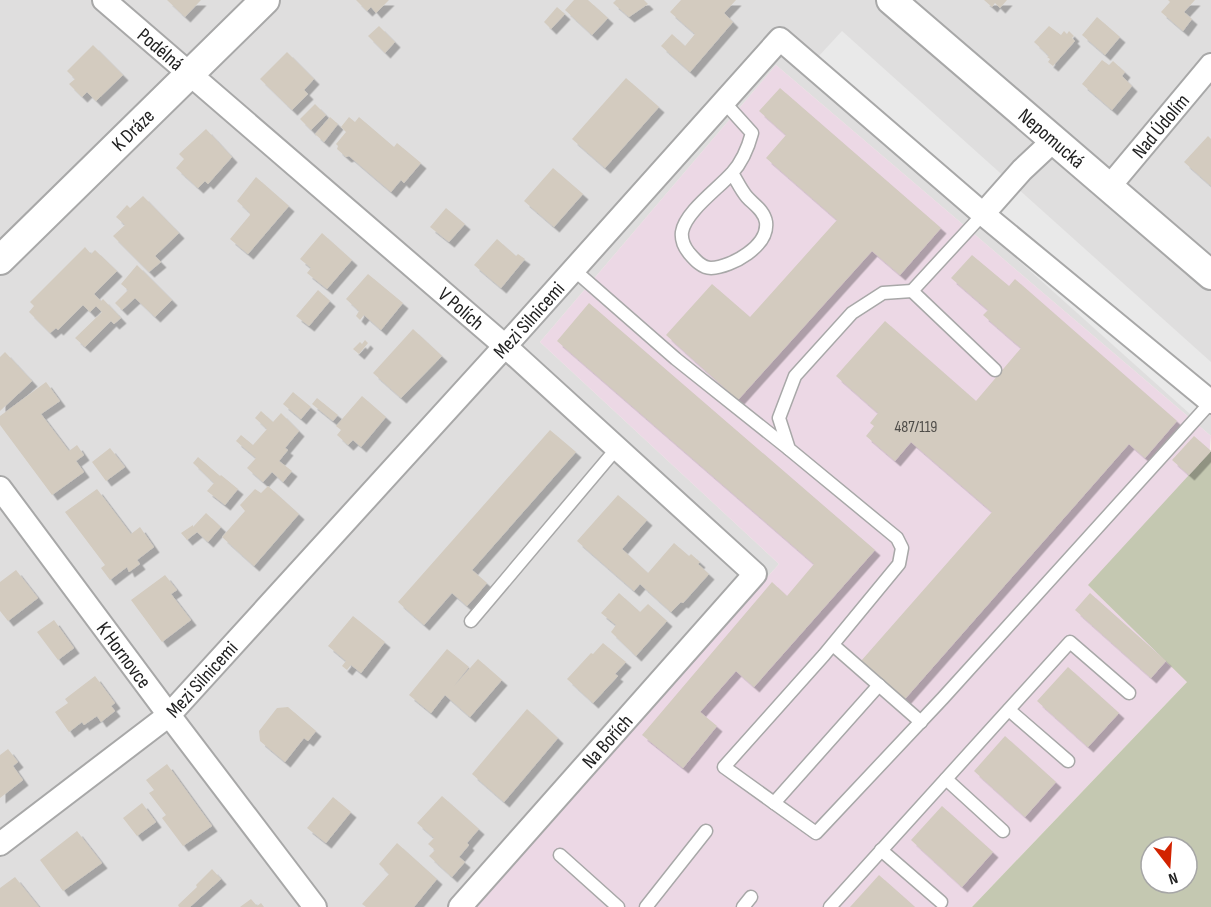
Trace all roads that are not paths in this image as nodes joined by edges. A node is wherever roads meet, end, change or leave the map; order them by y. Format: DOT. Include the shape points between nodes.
graph roads {
  1 [pos="104,0"];
  2 [pos="265,0"];
  3 [pos="891,0"];
  4 [pos="1211,65"];
  5 [pos="190,74"];
  6 [pos="724,102"];
  7 [pos="1054,140"];
  8 [pos="732,173"];
  9 [pos="1109,187"];
  10 [pos="983,214"];
  11 [pos="0,260"];
  12 [pos="573,269"];
  13 [pos="1211,274"];
  14 [pos="912,291"];
  15 [pos="505,346"];
  16 [pos="994,370"];
  17 [pos="1211,402"];
  18 [pos="617,448"];
  19 [pos="789,449"];
  20 [pos="0,488"];
  21 [pos="755,574"];
  22 [pos="471,621"];
  23 [pos="833,645"];
  24 [pos="879,685"];
  25 [pos="1129,693"];
  26 [pos="1009,710"];
  27 [pos="169,715"];
  28 [pos="921,722"];
  29 [pos="1068,761"];
  30 [pos="946,779"];
  31 [pos="774,803"];
  32 [pos="706,831"];
  33 [pos="1003,831"];
  34 [pos="0,844"];
  35 [pos="881,850"];
  36 [pos="561,855"];
  37 [pos="941,902"];
  38 [pos="315,907"];
  39 [pos="460,907"];
  40 [pos="618,907"];
  41 [pos="646,907"];
  42 [pos="830,907"];
  1 -- 5 [label="street, Podélná"];
  2 -- 5 [label="street, K Dráze"];
  3 -- 7 [label="street, Nepomucká"];
  4 -- 9 [label="street, Nad Údolím"];
  5 -- 11 [label="street, K Dráze"];
  5 -- 15 [label="street, V Polích"];
  6 -- 8 [label="lane" via="752,133 747,152"];
  6 -- 10 [label="street, Mezi Silnicemi" via="780,39"];
  6 -- 12 [label="street, Mezi Silnicemi"];
  7 -- 9 [label="street, Nepomucká"];
  7 -- 10 [label="street"];
  8 -- 8 [label="lane" via="703,200 682,231 684,247 697,262 710,268 734,262 763,238 766,221"];
  9 -- 13 [label="street, Nepomucká"];
  10 -- 14 [label="lane"];
  10 -- 17 [label="street"];
  12 -- 15 [label="street, Mezi Silnicemi"];
  12 -- 19 [label="lane" via="676,359"];
  14 -- 16 [label="lane"];
  14 -- 19 [label="lane" via="883,293 852,313 795,376 779,418"];
  15 -- 18 [label="street, V Polích"];
  15 -- 27 [label="street, Mezi Silnicemi"];
  17 -- 28 [label="lane"];
  18 -- 21 [label="street, V Polích"];
  18 -- 22 [label="lane"];
  19 -- 23 [label="lane" via="897,538 902,548 899,564"];
  20 -- 27 [label="street, K Hornovce"];
  21 -- 39 [label="street, Na Bořích"];
  23 -- 24 [label="lane"];
  23 -- 31 [label="lane" via="724,768"];
  24 -- 28 [label="lane"];
  24 -- 31 [label="lane"];
  25 -- 26 [label="lane" via="1070,642"];
  26 -- 29 [label="lane"];
  26 -- 30 [label="lane"];
  27 -- 34 [label="street, Mezi Silnicemi"];
  27 -- 38 [label="street, K Hornovce"];
  28 -- 31 [label="lane" via="816,833"];
  30 -- 33 [label="lane"];
  30 -- 35 [label="lane"];
  32 -- 41 [label="lane"];
  35 -- 37 [label="lane"];
  35 -- 42 [label="lane"];
  36 -- 40 [label="lane"];
}
